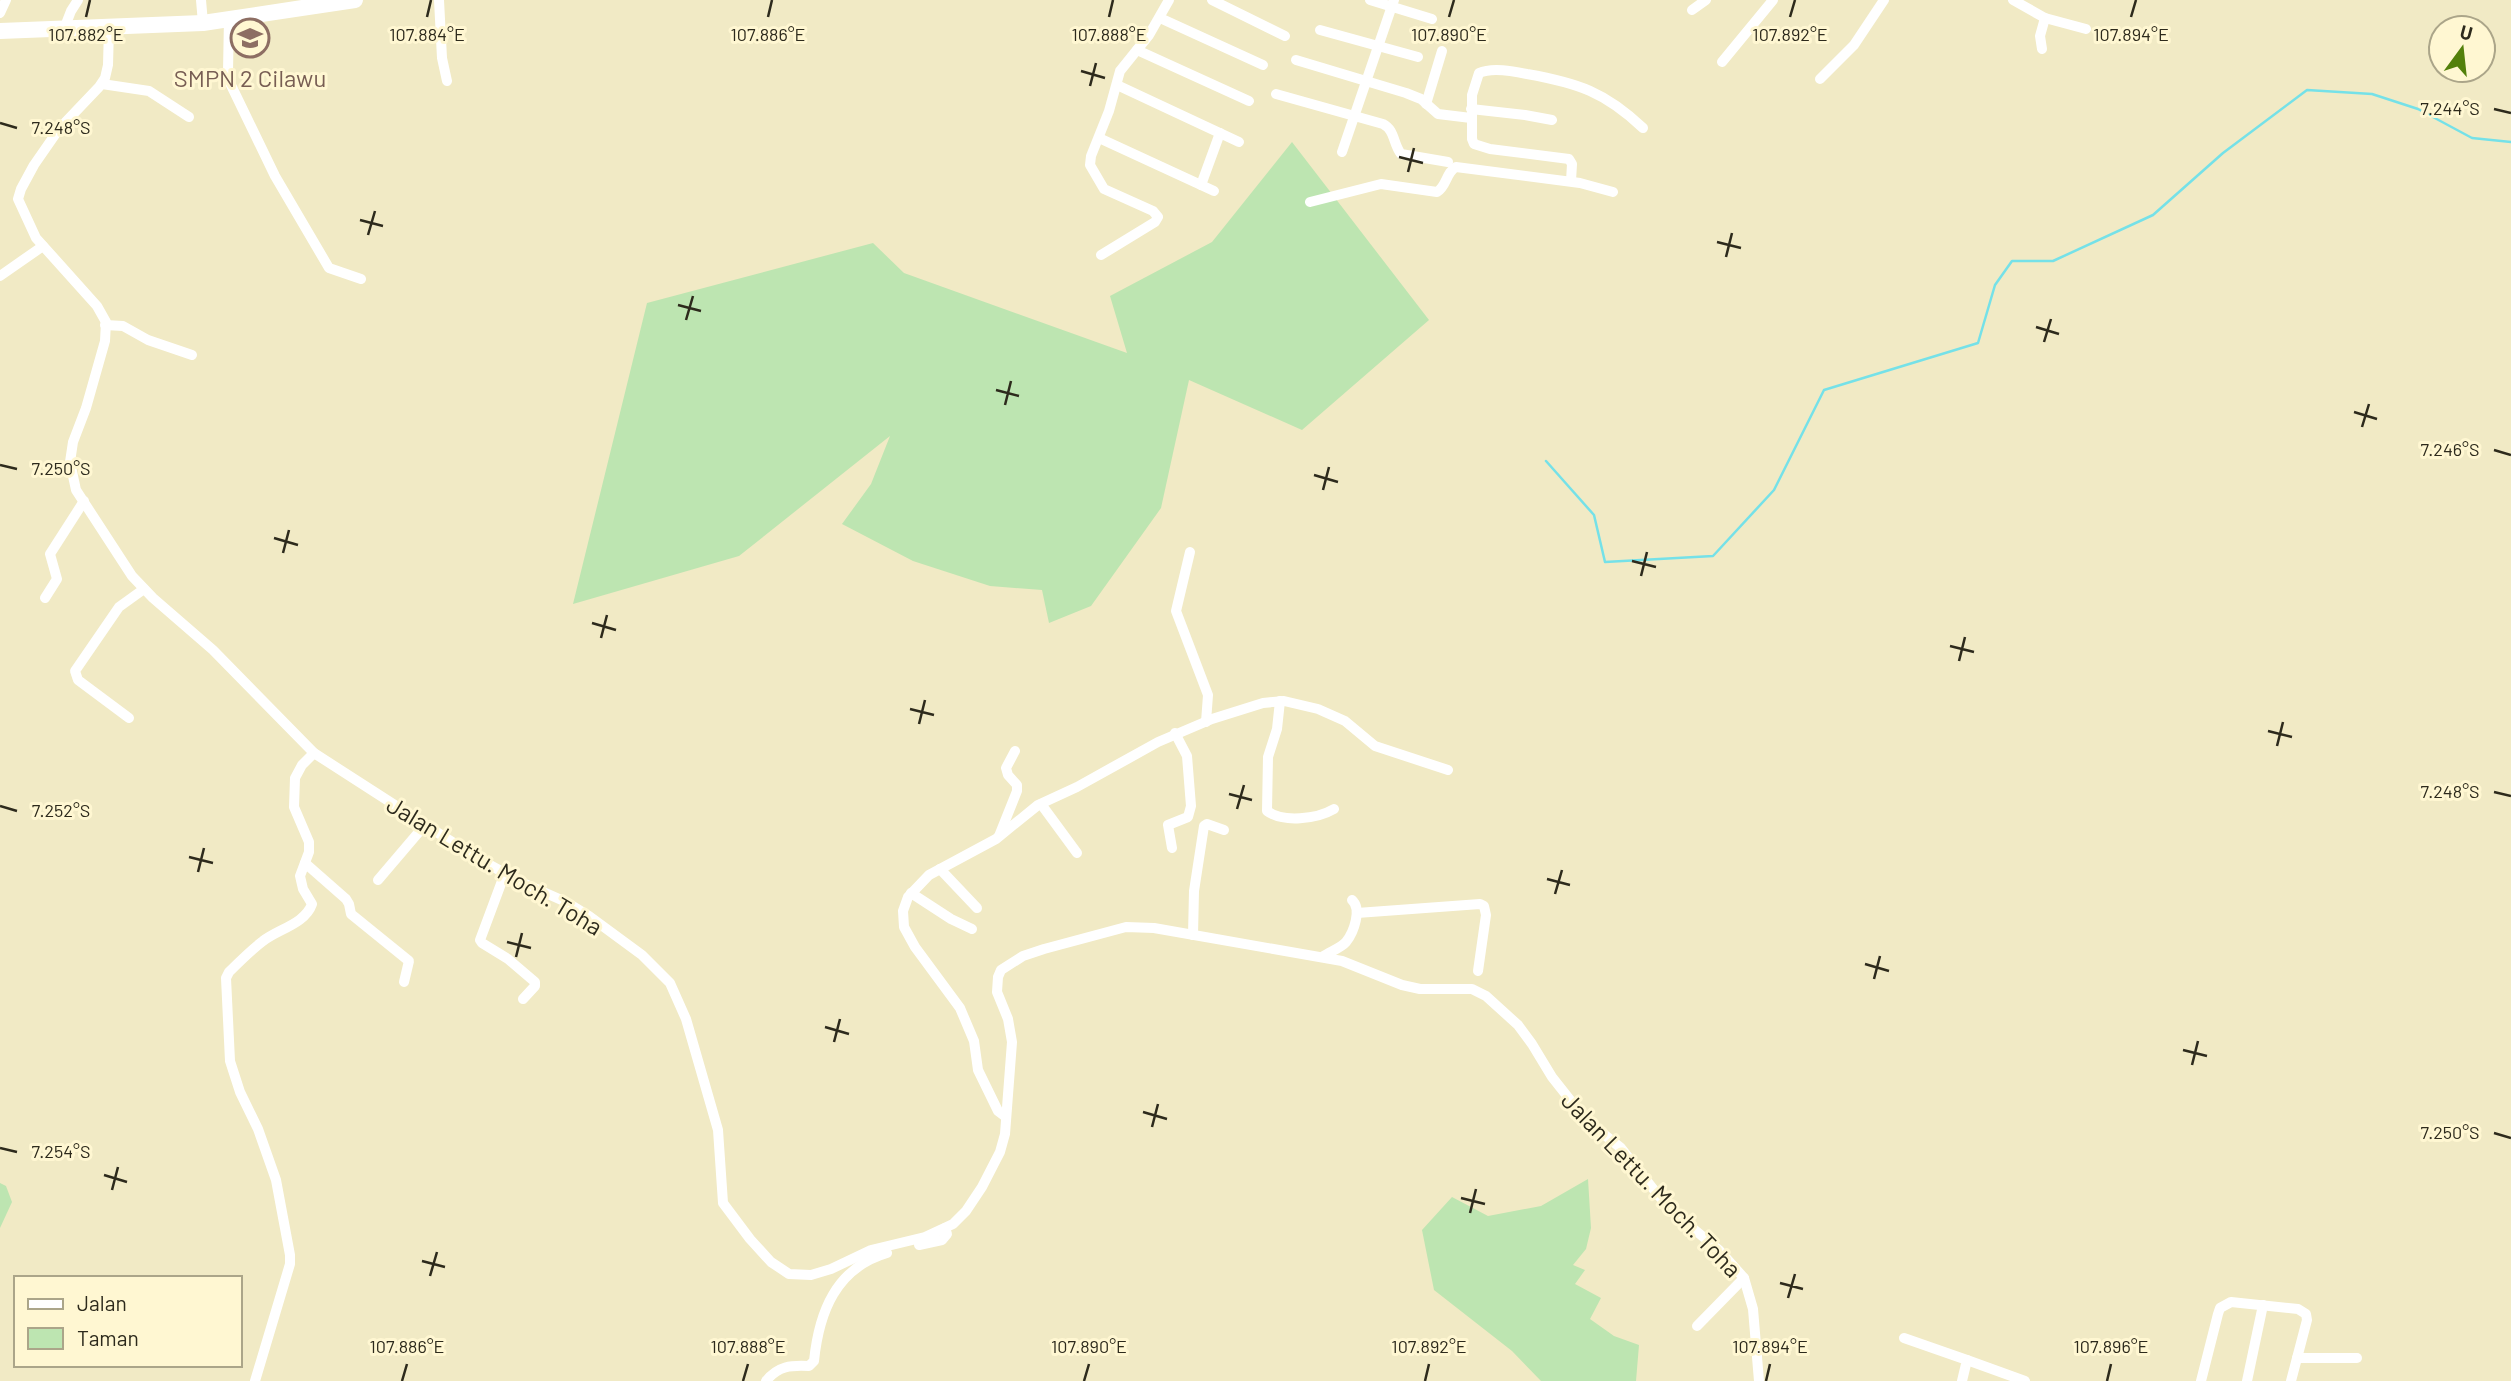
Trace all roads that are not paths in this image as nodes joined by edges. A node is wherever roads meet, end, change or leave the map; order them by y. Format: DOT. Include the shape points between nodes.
graph roads {
  1 [pos="6,0"];
  2 [pos="78,0"];
  3 [pos="201,0"];
  4 [pos="355,0"];
  5 [pos="439,0"];
  6 [pos="1169,0"];
  7 [pos="1212,0"];
  8 [pos="1370,0"];
  9 [pos="1706,0"];
  10 [pos="1773,0"];
  11 [pos="1884,0"];
  12 [pos="2013,0"];
  13 [pos="1392,4"];
  14 [pos="1692,10"];
  15 [pos="0,13"];
  16 [pos="229,17"];
  17 [pos="1160,18"];
  18 [pos="2045,18"];
  19 [pos="1432,19"];
  20 [pos="203,23"];
  21 [pos="108,28"];
  22 [pos="64,29"];
  23 [pos="2086,29"];
  24 [pos="1320,30"];
  25 [pos="0,32"];
  26 [pos="1285,36"];
  27 [pos="1378,46"];
  28 [pos="2042,49"];
  29 [pos="1137,50"];
  30 [pos="1442,51"];
  31 [pos="1418,57"];
  32 [pos="1296,60"];
  33 [pos="1722,62"];
  34 [pos="1263,65"];
  35 [pos="1820,79"];
  36 [pos="1365,80"];
  37 [pos="447,81"];
  38 [pos="102,84"];
  39 [pos="1116,85"];
  40 [pos="1276,94"];
  41 [pos="1249,101"];
  42 [pos="1426,104"];
  43 [pos="1471,113"];
  44 [pos="1353,116"];
  45 [pos="189,117"];
  46 [pos="1552,120"];
  47 [pos="1643,128"];
  48 [pos="1220,133"];
  49 [pos="1099,138"];
  50 [pos="1239,142"];
  51 [pos="1342,152"];
  52 [pos="1448,162"];
  53 [pos="1571,181"];
  54 [pos="1200,185"];
  55 [pos="1214,191"];
  56 [pos="1613,192"];
  57 [pos="1310,202"];
  58 [pos="43,246"];
  59 [pos="1101,255"];
  60 [pos="0,276"];
  61 [pos="361,279"];
  62 [pos="105,325"];
  63 [pos="192,355"];
  64 [pos="84,501"];
  65 [pos="1190,552"];
  66 [pos="144,589"];
  67 [pos="45,598"];
  68 [pos="1280,701"];
  69 [pos="129,718"];
  70 [pos="1206,722"];
  71 [pos="1179,739"];
  72 [pos="1015,751"];
  73 [pos="314,753"];
  74 [pos="1448,770"];
  75 [pos="1043,809"];
  76 [pos="1334,809"];
  77 [pos="425,826"];
  78 [pos="1224,830"];
  79 [pos="999,836"];
  80 [pos="1172,848"];
  81 [pos="1077,853"];
  82 [pos="305,863"];
  83 [pos="505,873"];
  84 [pos="943,873"];
  85 [pos="378,880"];
  86 [pos="914,895"];
  87 [pos="1352,900"];
  88 [pos="976,908"];
  89 [pos="1357,913"];
  90 [pos="972,929"];
  91 [pos="1193,935"];
  92 [pos="1322,957"];
  93 [pos="1478,971"];
  94 [pos="404,982"];
  95 [pos="523,999"];
  96 [pos="1006,1117"];
  97 [pos="944,1228"];
  98 [pos="1744,1278"];
  99 [pos="2263,1305"];
  100 [pos="1697,1326"];
  101 [pos="1904,1338"];
  102 [pos="2297,1358"];
  103 [pos="2357,1358"];
  104 [pos="1967,1360"];
  105 [pos="255,1381"];
  106 [pos="766,1381"];
  107 [pos="1759,1381"];
  108 [pos="1962,1381"];
  109 [pos="2025,1381"];
  110 [pos="2201,1381"];
  111 [pos="2247,1381"];
  112 [pos="2291,1381"];
  1 -- 15 [label="street"];
  2 -- 22 [label="street"];
  3 -- 20 [label="street"];
  4 -- 16 [label="main road"];
  5 -- 37 [label="street"];
  6 -- 17 [label="street"];
  7 -- 26 [label="street"];
  8 -- 13 [label="street"];
  9 -- 14 [label="street"];
  10 -- 33 [label="street"];
  11 -- 35 [label="street" via="1854,45"];
  12 -- 18 [label="street"];
  13 -- 19 [label="street"];
  13 -- 27 [label="street"];
  16 -- 20 [label="main road"];
  16 -- 61 [label="street" via="230,83 275,176 329,268"];
  17 -- 29 [label="street"];
  17 -- 34 [label="street"];
  18 -- 23 [label="street"];
  18 -- 28 [label="street"];
  20 -- 21 [label="main road"];
  21 -- 22 [label="main road"];
  21 -- 38 [label="street" via="108,65"];
  22 -- 25 [label="main road"];
  24 -- 27 [label="street"];
  27 -- 31 [label="street"];
  27 -- 36 [label="street"];
  29 -- 39 [label="street"];
  29 -- 41 [label="street"];
  30 -- 42 [label="street"];
  32 -- 36 [label="street"];
  36 -- 42 [label="street"];
  36 -- 44 [label="street"];
  38 -- 45 [label="street" via="149,91"];
  38 -- 58 [label="street" via="59,129 21,189 18,200"];
  39 -- 48 [label="street"];
  39 -- 49 [label="street"];
  40 -- 44 [label="street"];
  42 -- 43 [label="street" via="1438,114"];
  43 -- 46 [label="street"];
  43 -- 47 [label="street" via="1479,73 1511,71 1589,89 1621,107"];
  43 -- 53 [label="street" via="1476,145 1569,159"];
  44 -- 51 [label="street"];
  44 -- 52 [label="street" via="1387,126 1401,154"];
  48 -- 50 [label="street"];
  48 -- 54 [label="street"];
  49 -- 54 [label="street"];
  49 -- 59 [label="street" via="1090,165 1100,186 1153,211 1158,218"];
  53 -- 56 [label="street"];
  53 -- 57 [label="street" via="1456,167 1437,192 1381,184"];
  54 -- 55 [label="street"];
  58 -- 60 [label="street"];
  58 -- 62 [label="street" via="97,306"];
  62 -- 63 [label="street" via="123,326"];
  62 -- 64 [label="street, Jalan Lettu. Moch. Toha" via="105,341 70,462 76,490"];
  64 -- 66 [label="street, Jalan Lettu. Moch. Toha"];
  64 -- 67 [label="street" via="50,554 57,579"];
  65 -- 70 [label="street" via="1177,611 1208,695"];
  66 -- 69 [label="street" via="119,607 75,671 78,680"];
  66 -- 73 [label="street, Jalan Lettu. Moch. Toha" via="213,650"];
  68 -- 70 [label="street"];
  68 -- 74 [label="street" via="1332,714 1375,746"];
  68 -- 76 [label="street" via="1268,757 1267,811 1303,818"];
  70 -- 71 [label="street"];
  71 -- 75 [label="street"];
  71 -- 80 [label="street" via="1187,756 1191,811 1188,817 1168,825"];
  72 -- 79 [label="street" via="1006,768 1017,791"];
  73 -- 77 [label="street, Jalan Lettu. Moch. Toha"];
  73 -- 82 [label="street" via="295,778 294,807 310,842"];
  75 -- 79 [label="street" via="1020,818"];
  75 -- 81 [label="street"];
  77 -- 83 [label="street, Jalan Lettu. Moch. Toha"];
  77 -- 85 [label="street"];
  78 -- 91 [label="street" via="1204,826"];
  79 -- 84 [label="street"];
  82 -- 94 [label="street" via="349,904 351,915 409,961"];
  82 -- 105 [label="street" via="301,881 310,909 261,942 226,978 230,1061 276,1180 290,1255"];
  83 -- 95 [label="street" via="480,940 535,982"];
  83 -- 97 [label="street, Jalan Lettu. Moch. Toha" via="589,916 642,955 670,983 687,1019 718,1130 723,1203 771,1262 789,1275 811,1275 871,1250"];
  84 -- 86 [label="street" via="929,874"];
  84 -- 88 [label="street"];
  86 -- 90 [label="street"];
  86 -- 96 [label="street" via="903,911 904,927 960,1008 974,1041 978,1070 998,1111"];
  87 -- 89 [label="street"];
  89 -- 92 [label="street" via="1345,944"];
  89 -- 93 [label="street" via="1480,904 1486,915"];
  91 -- 92 [label="street, Jalan Lettu. Moch. Toha"];
  91 -- 96 [label="street, Jalan Lettu. Moch. Toha" via="1126,927 1044,949 1004,966 997,992 1012,1042"];
  92 -- 98 [label="street, Jalan Lettu. Moch. Toha" via="1420,989 1472,989 1494,1002 1518,1026 1586,1120 1621,1148 1658,1195"];
  96 -- 97 [label="street, Jalan Lettu. Moch. Toha" via="1000,1152 982,1188 966,1211"];
  97 -- 106 [label="street" via="947,1234 942,1240 874,1256 841,1280 817,1331 814,1361 809,1366 783,1367"];
  98 -- 100 [label="street"];
  98 -- 107 [label="street, Jalan Lettu. Moch. Toha" via="1753,1309"];
  99 -- 102 [label="street" via="2306,1314"];
  99 -- 110 [label="street" via="2231,1302 2220,1308"];
  99 -- 111 [label="street"];
  101 -- 104 [label="street"];
  102 -- 103 [label="street"];
  102 -- 112 [label="street"];
  104 -- 108 [label="street"];
  104 -- 109 [label="street"];
}
